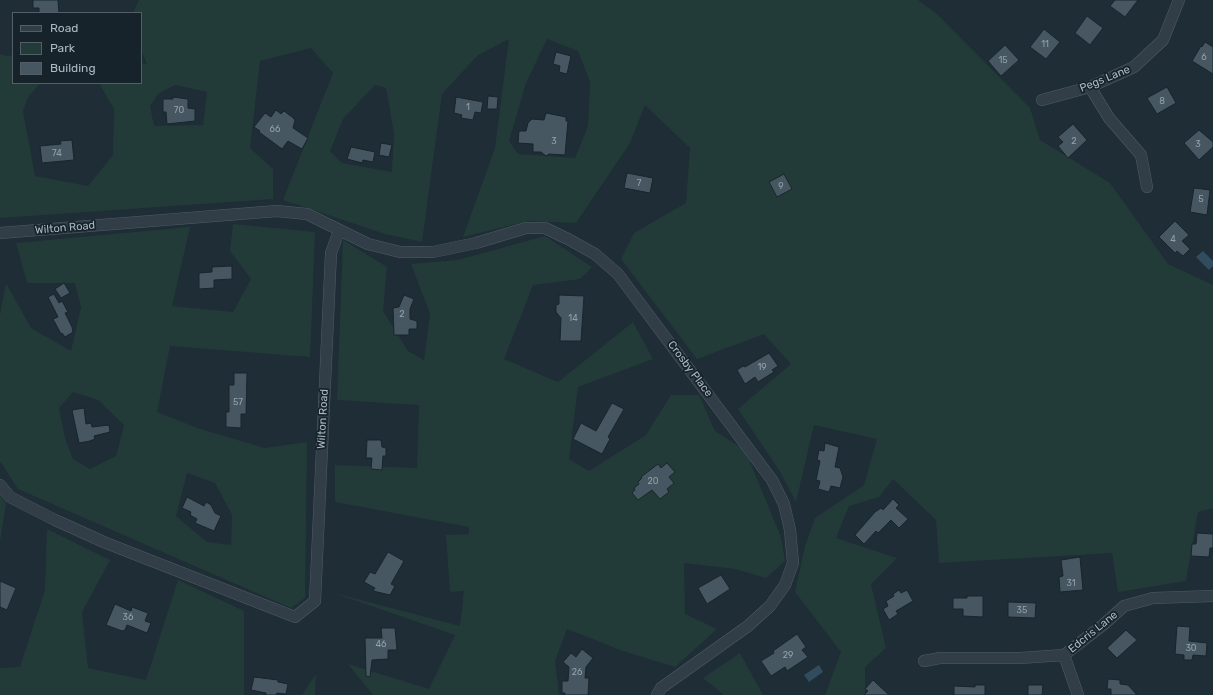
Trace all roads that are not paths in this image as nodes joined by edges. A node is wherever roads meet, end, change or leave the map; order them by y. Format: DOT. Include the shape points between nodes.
graph roads {
  1 [pos="1179,0"];
  2 [pos="1090,87"];
  3 [pos="1042,100"];
  4 [pos="1147,187"];
  5 [pos="339,231"];
  6 [pos="0,233"];
  7 [pos="0,485"];
  8 [pos="1213,596"];
  9 [pos="1064,655"];
  10 [pos="924,661"];
  11 [pos="658,695"];
  12 [pos="1078,695"];
  1 -- 2 [label="street, Pegs Lane" via="1163,40 1134,67"];
  2 -- 3 [label="street, Pegs Lane"];
  2 -- 4 [label="street" via="1110,118 1141,155"];
  5 -- 6 [label="street, Wilton Road" via="307,214 277,212"];
  5 -- 7 [label="street, Wilton Road" via="331,253 316,600 295,617 106,543 10,497"];
  5 -- 11 [label="street, Crosby Place" via="368,244 400,252 433,252 476,243 526,228 545,228 576,243 595,254 618,274 772,480 784,504 790,530 793,563 785,585 770,606 754,621 661,688"];
  8 -- 9 [label="street, Edcris Lane" via="1153,598 1124,606"];
  9 -- 10 [label="street, Edcris Lane" via="940,658"];
  9 -- 12 [label="street"];
}
